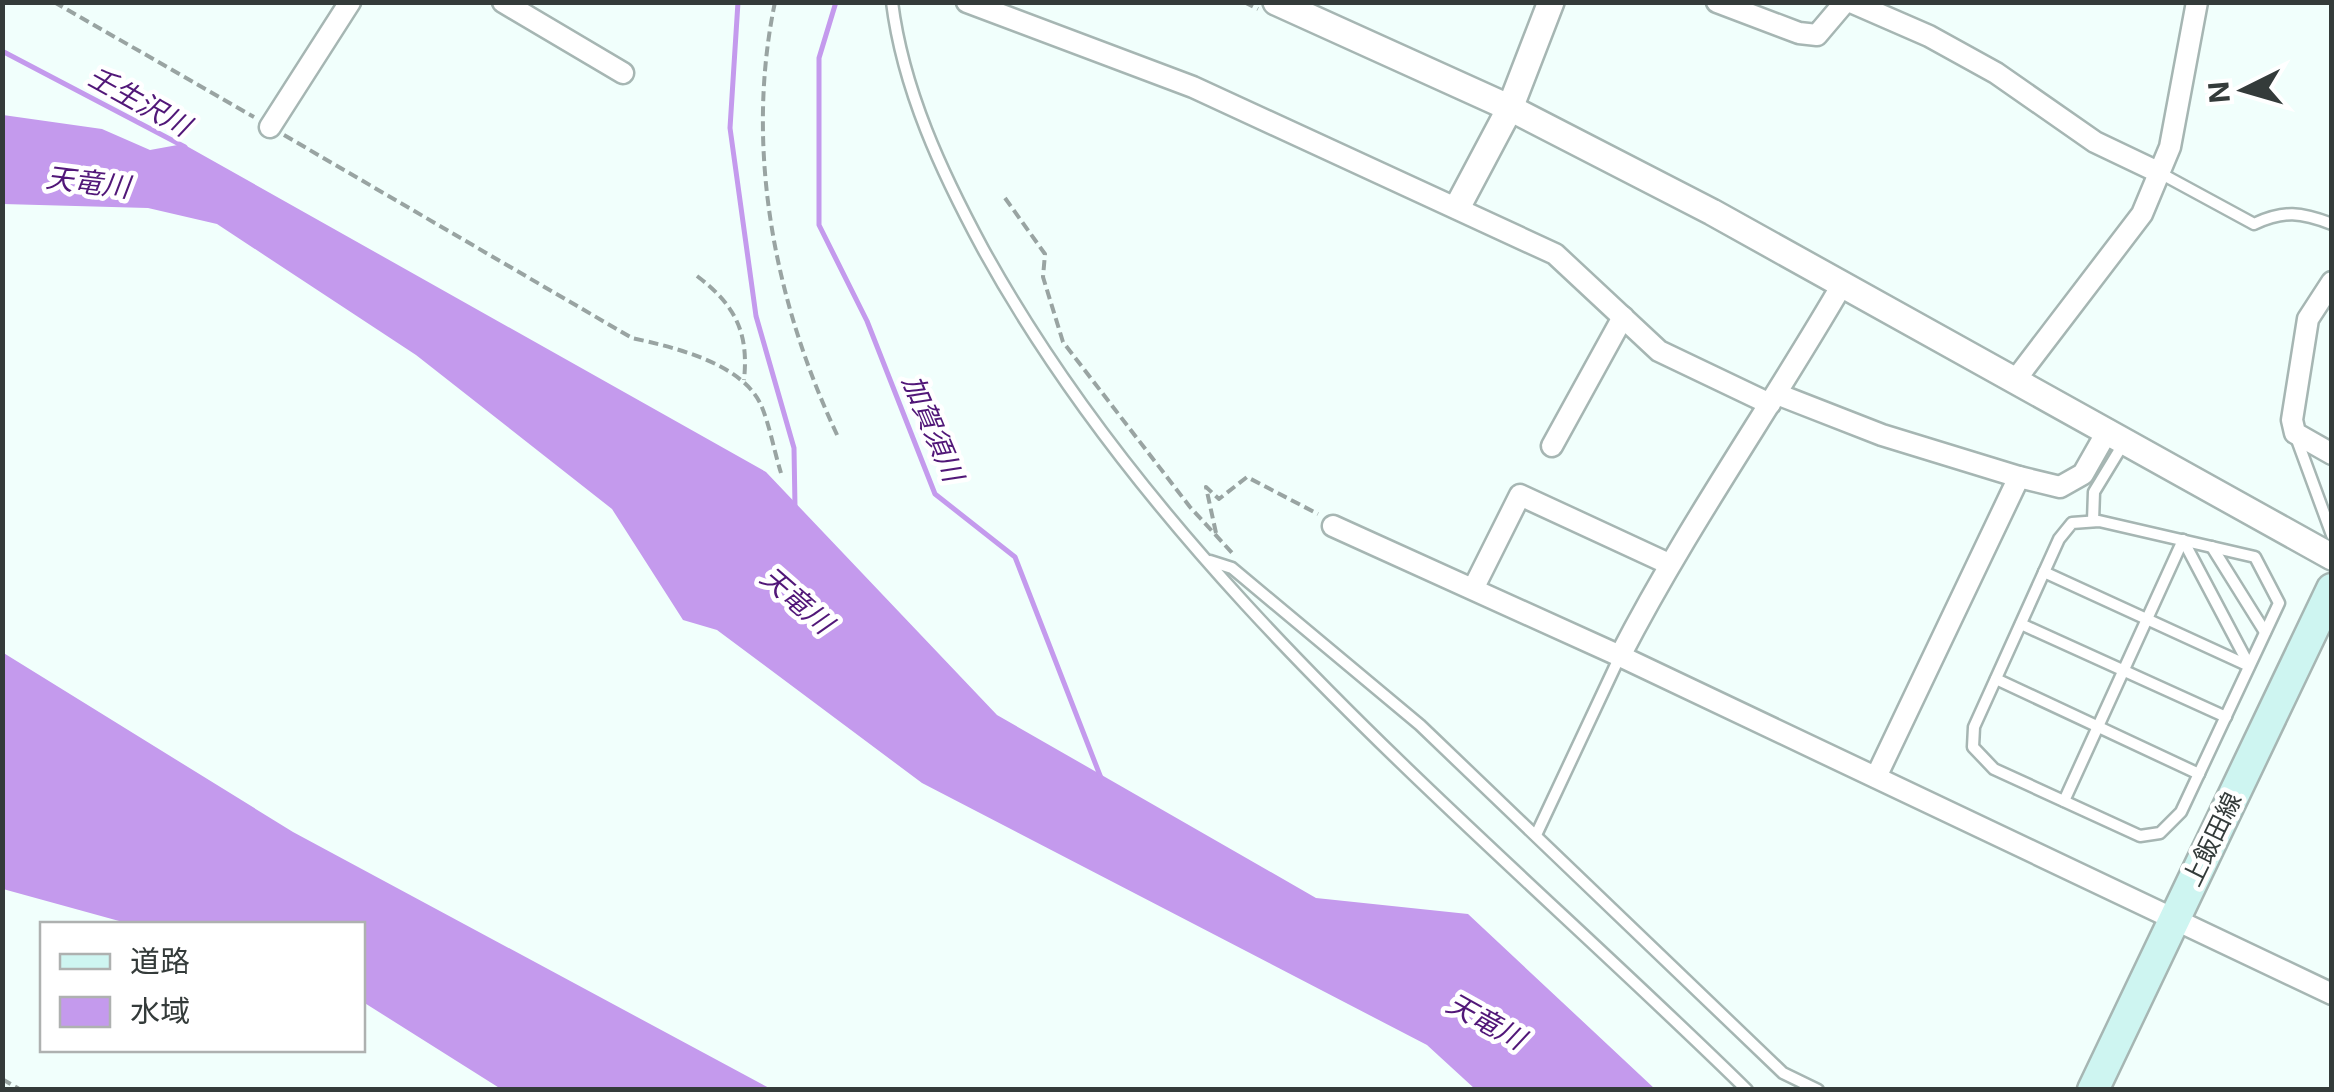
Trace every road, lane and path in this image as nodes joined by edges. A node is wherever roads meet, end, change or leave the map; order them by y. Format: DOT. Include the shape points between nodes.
graph roads {
  1 [pos="54,2"];
  2 [pos="350,2"];
  3 [pos="503,2"];
  4 [pos="775,2"];
  5 [pos="892,2"];
  6 [pos="966,2"];
  7 [pos="1276,2"];
  8 [pos="1550,2"];
  9 [pos="1717,2"];
  10 [pos="1848,2"];
  11 [pos="2197,2"];
  12 [pos="623,73"];
  13 [pos="1510,108"];
  14 [pos="270,127"];
  15 [pos="2160,173"];
  16 [pos="1006,198"];
  17 [pos="1458,206"];
  18 [pos="2332,224"];
  19 [pos="697,276"];
  20 [pos="2332,282"];
  21 [pos="1843,283"];
  22 [pos="1623,317"];
  23 [pos="2016,379"];
  24 [pos="744,380"];
  25 [pos="1774,399"];
  26 [pos="2295,433"];
  27 [pos="2117,435"];
  28 [pos="839,439"];
  29 [pos="1552,446"];
  30 [pos="2332,454"];
  31 [pos="781,473"];
  32 [pos="2019,477"];
  33 [pos="2093,522"];
  34 [pos="1333,526"];
  35 [pos="2332,534"];
  36 [pos="1218,537"];
  37 [pos="2183,540"];
  38 [pos="2212,547"];
  39 [pos="2332,558"];
  40 [pos="1209,560"];
  41 [pos="1669,564"];
  42 [pos="1244,566"];
  43 [pos="2044,572"];
  44 [pos="1474,587"];
  45 [pos="2332,589"];
  46 [pos="2147,619"];
  47 [pos="2021,624"];
  48 [pos="2265,632"];
  49 [pos="1620,656"];
  50 [pos="2249,666"];
  51 [pos="2123,670"];
  52 [pos="1996,679"];
  53 [pos="2226,717"];
  54 [pos="2098,727"];
  55 [pos="2199,774"];
  56 [pos="1876,777"];
  57 [pos="2064,801"];
  58 [pos="1536,835"];
  59 [pos="2173,920"];
  60 [pos="2332,994"];
  61 [pos="2,1079"];
  62 [pos="22,1090"];
  63 [pos="1746,1090"];
  64 [pos="1818,1090"];
  65 [pos="2093,1090"];
  1 -- 14 [label="path"];
  2 -- 14 [label="street"];
  3 -- 12 [label="street"];
  4 -- 28 [label="path" via="763,77 771,221 798,339"];
  5 -- 40 [label="lane" via="927,131 1014,304 1088,410"];
  6 -- 17 [label="street" via="1193,87"];
  7 -- 13 [label="street"];
  8 -- 13 [label="street"];
  9 -- 10 [label="street" via="1818,36"];
  10 -- 15 [label="street" via="1929,36 2095,142"];
  11 -- 15 [label="street" via="2186,78"];
  13 -- 17 [label="street"];
  13 -- 21 [label="street"];
  14 -- 24 [label="path" via="632,338"];
  15 -- 18 [label="lane" via="2254,224 2278,213 2304,213"];
  15 -- 23 [label="street" via="2132,231"];
  16 -- 36 [label="path" via="1045,254 1043,277 1063,342"];
  17 -- 22 [label="street" via="1555,254"];
  19 -- 24 [label="path" via="728,300 746,356"];
  20 -- 26 [label="street" via="2308,319"];
  21 -- 23 [label="street"];
  21 -- 25 [label="street"];
  22 -- 25 [label="street" via="1660,351"];
  22 -- 29 [label="street"];
  23 -- 27 [label="street"];
  24 -- 31 [label="path" via="760,404"];
  25 -- 32 [label="street"];
  25 -- 41 [label="street"];
  26 -- 30 [label="street"];
  26 -- 35 [label="lane"];
  27 -- 32 [label="street" via="2083,474 2060,487"];
  27 -- 33 [label="lane" via="2094,492"];
  27 -- 39 [label="street"];
  32 -- 56 [label="street"];
  33 -- 37 [label="lane"];
  33 -- 43 [label="lane" via="2072,523"];
  34 -- 36 [label="path" via="1241,478 1219,499 1206,487"];
  34 -- 44 [label="street"];
  36 -- 42 [label="path"];
  37 -- 38 [label="lane"];
  37 -- 46 [label="lane"];
  37 -- 50 [label="lane"];
  38 -- 48 [label="lane"];
  38 -- 48 [label="lane" via="2255,557 2278,602"];
  40 -- 58 [label="lane" via="1232,568 1420,725"];
  40 -- 63 [label="lane" via="1451,810"];
  41 -- 44 [label="street" via="1520,495"];
  41 -- 49 [label="street"];
  43 -- 46 [label="lane"];
  43 -- 47 [label="lane"];
  44 -- 49 [label="street"];
  45 -- 59 [label="main road, 上飯田線"];
  46 -- 50 [label="lane"];
  46 -- 51 [label="lane"];
  47 -- 51 [label="lane"];
  47 -- 52 [label="lane"];
  48 -- 50 [label="lane"];
  49 -- 56 [label="street"];
  49 -- 58 [label="lane"];
  50 -- 53 [label="lane"];
  51 -- 53 [label="lane"];
  51 -- 54 [label="lane"];
  52 -- 54 [label="lane"];
  52 -- 57 [label="lane" via="1974,727 1974,747 1994,769"];
  53 -- 55 [label="lane"];
  54 -- 55 [label="lane"];
  54 -- 57 [label="lane"];
  55 -- 57 [label="lane" via="2182,812 2160,833 2140,836"];
  56 -- 59 [label="street"];
  58 -- 64 [label="lane" via="1783,1073"];
  59 -- 60 [label="street"];
  59 -- 65 [label="main road, 上飯田線"];
  61 -- 62 [label="path"];
}
